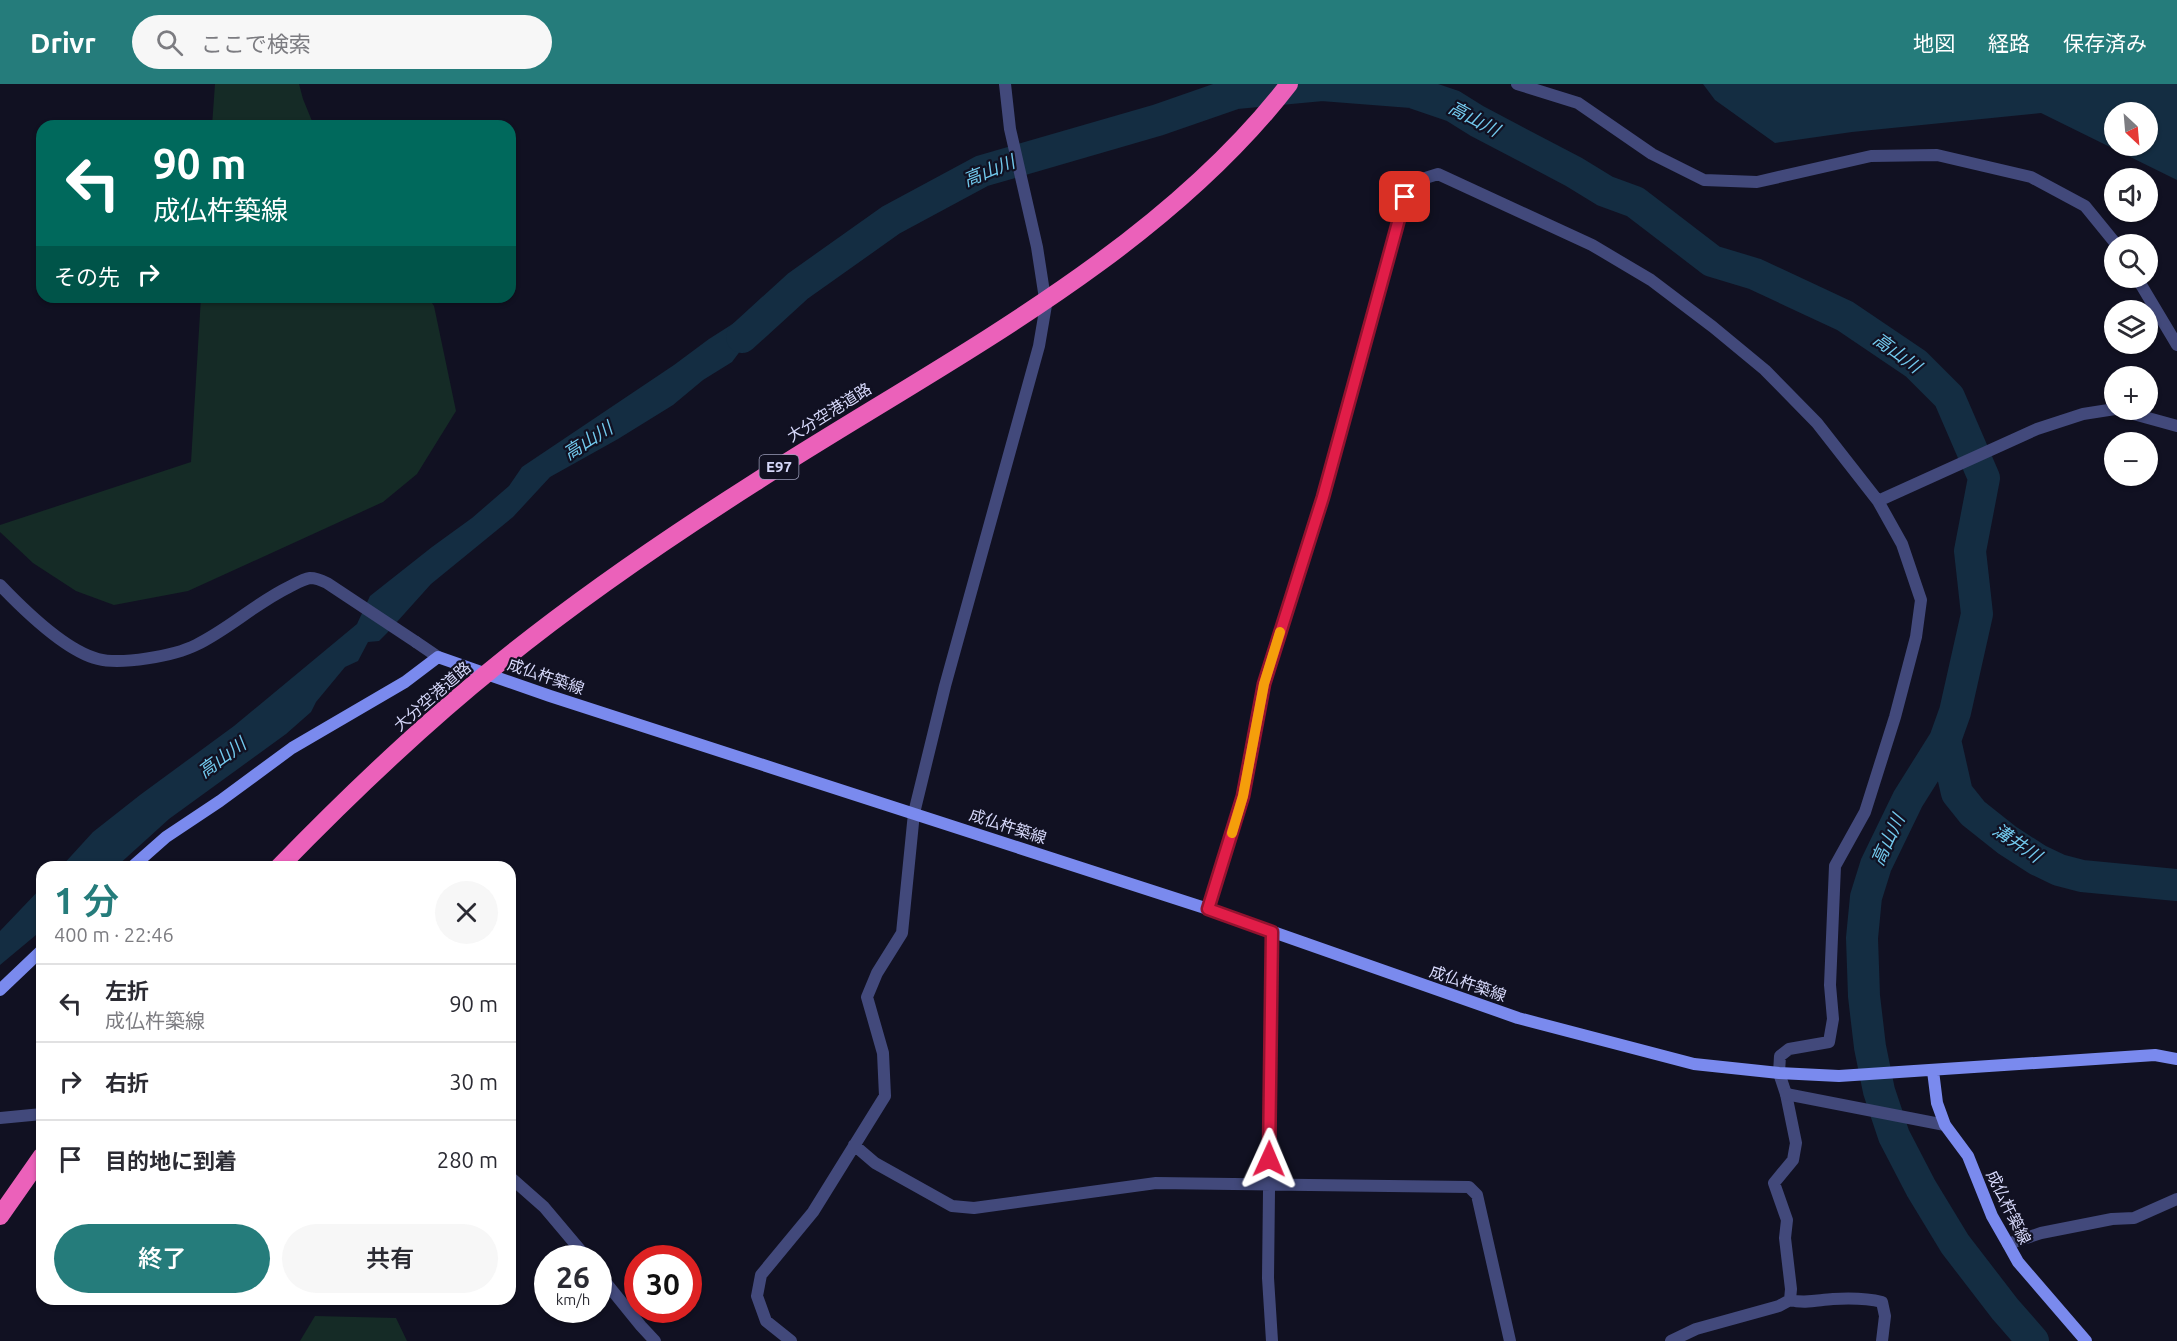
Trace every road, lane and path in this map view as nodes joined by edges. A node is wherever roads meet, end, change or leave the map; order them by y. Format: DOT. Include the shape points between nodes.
graph roads {
  1 [pos="1005,84"];
  2 [pos="1289,84"];
  3 [pos="1517,84"];
  4 [pos="2108,234"];
  5 [pos="2144,288"];
  6 [pos="2177,345"];
  7 [pos="2104,411"];
  8 [pos="2156,420"];
  9 [pos="2177,426"];
  10 [pos="1878,501"];
  11 [pos="0,585"];
  12 [pos="438,657"];
  13 [pos="914,813"];
  14 [pos="139,861"];
  15 [pos="285,861"];
  16 [pos="1208,909"];
  17 [pos="1272,932"];
  18 [pos="36,956"];
  19 [pos="0,990"];
  20 [pos="2177,1059"];
  21 [pos="1933,1071"];
  22 [pos="1779,1073"];
  23 [pos="1786,1094"];
  24 [pos="36,1115"];
  25 [pos="0,1118"];
  26 [pos="1945,1125"];
  27 [pos="854,1144"];
  28 [pos="36,1165"];
  29 [pos="516,1182"];
  30 [pos="1269,1183"];
  31 [pos="2177,1199"];
  32 [pos="0,1216"];
  33 [pos="2008,1244"];
  34 [pos="575,1245"];
  35 [pos="612,1290"];
  36 [pos="1790,1300"];
  37 [pos="766,1321"];
  38 [pos="655,1341"];
  39 [pos="774,1341"];
  40 [pos="791,1341"];
  41 [pos="1272,1341"];
  42 [pos="1510,1341"];
  43 [pos="1671,1341"];
  44 [pos="1882,1341"];
  45 [pos="2086,1341"];
  1 -- 13 [label="street" via="1010,129 1046,305 1039,346"];
  2 -- 15 [label="highway, 大分空港道路 / E97, bridge" via="1217,164 1159,216 1085,272 1023,316 753,483 565,612 414,737"];
  3 -- 4 [label="street" via="1578,103 1652,154 1704,180 1757,182 1871,156 1937,155 2031,177 2085,206"];
  5 -- 6 [label="street"];
  7 -- 10 [label="street" via="2037,429"];
  8 -- 9 [label="street"];
  10 -- 16 [label="street" via="1817,423 1765,370 1651,280 1592,244 1438,174 1419,180 1405,197 1323,497 1264,684 1243,796"];
  10 -- 22 [label="street" via="1902,544 1921,600 1916,637 1864,812 1835,866 1830,985 1833,1019 1829,1042 1789,1049 1780,1056"];
  11 -- 12 [label="street" via="25,611 72,646 97,659 122,661 195,646 270,596 307,578 318,579"];
  12 -- 13 [label="main road, 成仏杵築線"];
  12 -- 14 [label="main road" via="405,682 292,748 166,837"];
  13 -- 16 [label="main road, 成仏杵築線"];
  13 -- 27 [label="street" via="902,933 877,973 867,998 883,1053 885,1096"];
  16 -- 17 [label="main road, 成仏杵築線"];
  17 -- 22 [label="main road, 成仏杵築線" via="1518,1018 1694,1064"];
  17 -- 30 [label="street"];
  18 -- 19 [label="main road"];
  20 -- 21 [label="main road, 成仏杵築線" via="2155,1055"];
  21 -- 22 [label="main road, 成仏杵築線" via="1839,1076"];
  21 -- 26 [label="main road, 成仏杵築線"];
  22 -- 23 [label="street"];
  23 -- 26 [label="street"];
  23 -- 36 [label="street" via="1796,1143 1794,1160 1774,1183 1787,1220"];
  24 -- 25 [label="street"];
  26 -- 33 [label="main road, 成仏杵築線" via="1968,1156"];
  27 -- 30 [label="street" via="875,1163 952,1206 974,1208 1156,1183"];
  27 -- 37 [label="street" via="813,1212 761,1275 757,1296"];
  28 -- 32 [label="highway"];
  29 -- 34 [label="street" via="544,1207"];
  30 -- 41 [label="street"];
  30 -- 42 [label="street" via="1469,1186 1477,1195"];
  31 -- 33 [label="street" via="2134,1218 2041,1233"];
  33 -- 45 [label="main road, 成仏杵築線" via="2018,1262"];
  35 -- 38 [label="street"];
  36 -- 43 [label="street" via="1696,1329"];
  36 -- 44 [label="street" via="1882,1302"];
  37 -- 39 [label="street"];
  37 -- 40 [label="street"];
}
